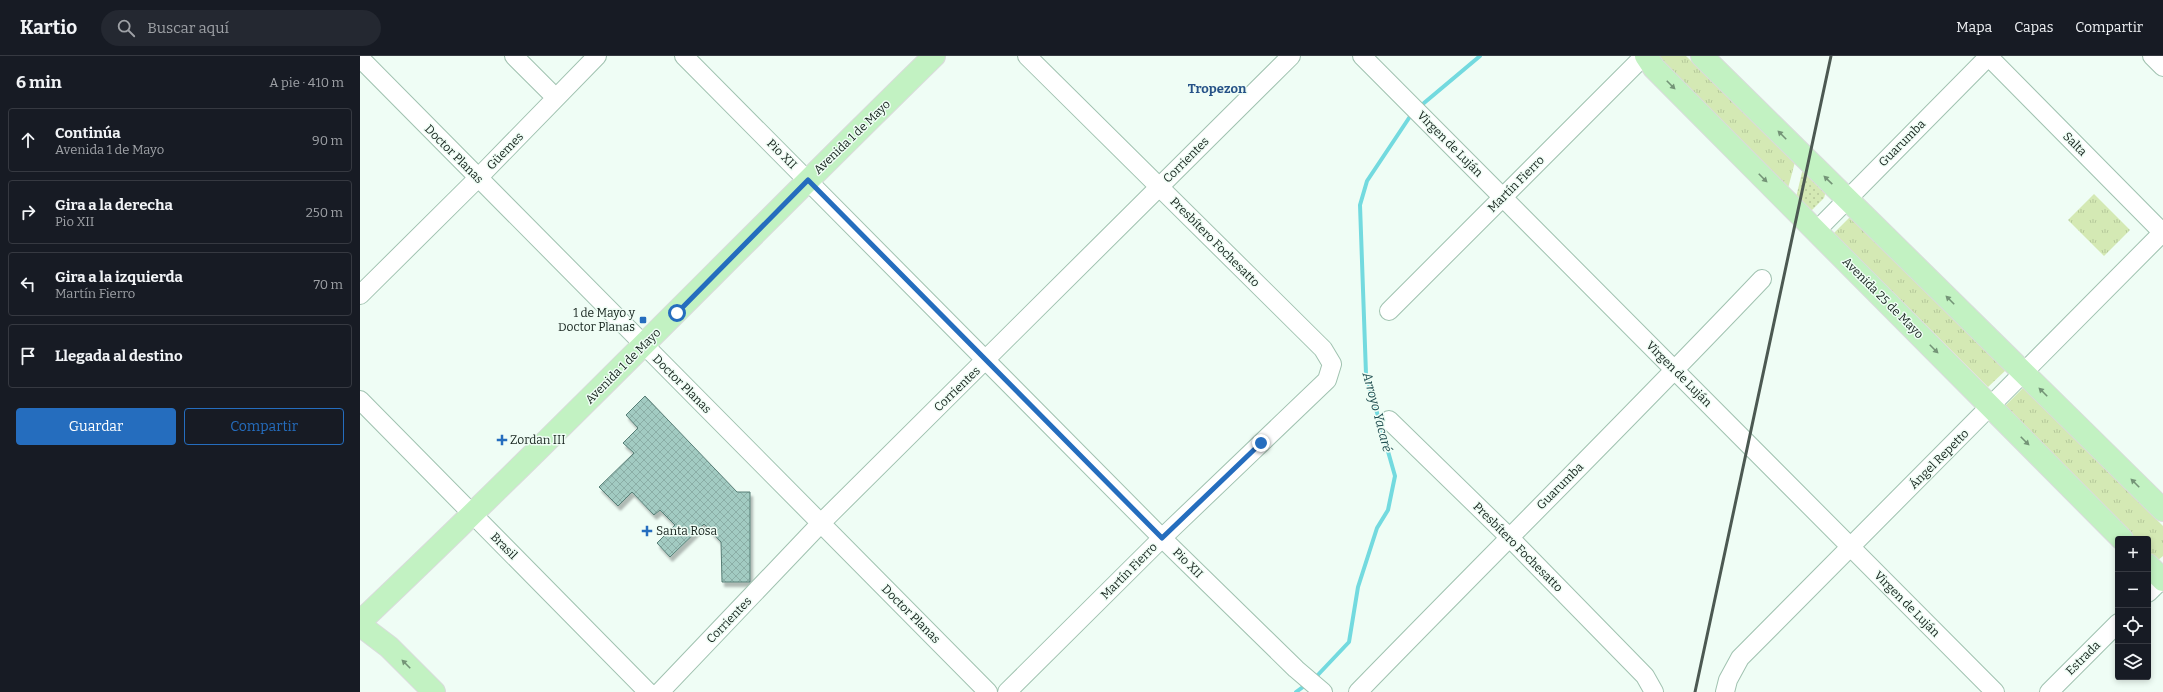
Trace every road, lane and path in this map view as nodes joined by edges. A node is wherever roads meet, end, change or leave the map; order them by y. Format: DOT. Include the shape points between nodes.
graph roads {
  1 [pos="514,56"];
  2 [pos="597,56"];
  3 [pos="684,56"];
  4 [pos="934,56"];
  5 [pos="1027,56"];
  6 [pos="1291,56"];
  7 [pos="1362,56"];
  8 [pos="1645,56"];
  9 [pos="1702,56"];
  10 [pos="1989,56"];
  11 [pos="2152,56"];
  12 [pos="360,58"];
  13 [pos="2163,67"];
  14 [pos="556,98"];
  15 [pos="478,178"];
  16 [pos="808,180"];
  17 [pos="1160,186"];
  18 [pos="1502,197"];
  19 [pos="1847,199"];
  20 [pos="1816,231"];
  21 [pos="2163,232"];
  22 [pos="1762,279"];
  23 [pos="360,294"];
  24 [pos="1389,311"];
  25 [pos="645,346"];
  26 [pos="987,360"];
  27 [pos="1332,364"];
  28 [pos="1675,370"];
  29 [pos="2024,373"];
  30 [pos="360,400"];
  31 [pos="1990,406"];
  32 [pos="1390,420"];
  33 [pos="2163,510"];
  34 [pos="473,514"];
  35 [pos="821,523"];
  36 [pos="2119,536"];
  37 [pos="1509,537"];
  38 [pos="1162,538"];
  39 [pos="1851,547"];
  40 [pos="360,622"];
  41 [pos="360,626"];
  42 [pos="2115,626"];
  43 [pos="1321,690"];
  44 [pos="413,692"];
  45 [pos="434,692"];
  46 [pos="648,692"];
  47 [pos="660,692"];
  48 [pos="988,692"];
  49 [pos="1008,692"];
  50 [pos="1358,692"];
  51 [pos="1654,692"];
  52 [pos="1725,692"];
  53 [pos="1995,692"];
  54 [pos="2049,692"];
  1 -- 14 [label="street"];
  2 -- 14 [label="street, Güemes"];
  3 -- 16 [label="street, Pio XII"];
  4 -- 16 [label="main road, Avenida 1 de Mayo"];
  5 -- 17 [label="street, Presbítero Fochesatto"];
  6 -- 17 [label="street, Corrientes"];
  7 -- 18 [label="street, Virgen de Luján"];
  8 -- 18 [label="street, Martín Fierro"];
  8 -- 20 [label="main road, Avenida 25 de Mayo, one-way"];
  19 -- 9 [label="main road, one-way"];
  10 -- 19 [label="street, Guarumba"];
  10 -- 21 [label="street, Salta"];
  11 -- 13 [label="street"];
  12 -- 15 [label="street, Doctor Planas"];
  14 -- 15 [label="street, Güemes"];
  15 -- 23 [label="street, Güemes"];
  15 -- 25 [label="street, Doctor Planas"];
  16 -- 25 [label="main road, Avenida 1 de Mayo"];
  16 -- 26 [label="street, Pio XII"];
  17 -- 26 [label="street, Corrientes"];
  17 -- 27 [label="street, Presbítero Fochesatto" via="1323,349"];
  18 -- 24 [label="street, Martín Fierro"];
  18 -- 28 [label="street, Virgen de Luján"];
  19 -- 20 [label="street, Guarumba"];
  29 -- 19 [label="main road, one-way"];
  20 -- 31 [label="main road, Avenida 25 de Mayo, one-way"];
  21 -- 29 [label="street, Ángel Repetto"];
  22 -- 28 [label="street, Guarumba"];
  25 -- 34 [label="main road, Avenida 1 de Mayo"];
  25 -- 35 [label="street, Doctor Planas"];
  26 -- 35 [label="street, Corrientes"];
  26 -- 38 [label="street, Pio XII"];
  27 -- 38 [label="street, Martín Fierro" via="1327,380"];
  28 -- 37 [label="street, Guarumba"];
  28 -- 39 [label="street, Virgen de Luján"];
  29 -- 31 [label="street, Ángel Repetto"];
  33 -- 29 [label="main road, one-way"];
  30 -- 34 [label="street, Brasil"];
  31 -- 36 [label="main road, Avenida 25 de Mayo, one-way"];
  31 -- 39 [label="street, Ángel Repetto"];
  32 -- 37 [label="street, Presbítero Fochesatto"];
  34 -- 40 [label="main road, Avenida 1 de Mayo"];
  34 -- 46 [label="street, Brasil"];
  35 -- 47 [label="street, Corrientes"];
  35 -- 48 [label="street, Doctor Planas"];
  37 -- 50 [label="street, Guarumba"];
  37 -- 51 [label="street, Presbítero Fochesatto" via="1645,676"];
  38 -- 43 [label="street, Pio XII" via="1296,669"];
  38 -- 49 [label="street, Martín Fierro"];
  39 -- 52 [label="street, Ángel Repetto" via="1740,658 1728,680"];
  39 -- 53 [label="street, Virgen de Luján"];
  41 -- 44 [label="main road" via="377,655"];
  45 -- 41 [label="main road, one-way" via="389,647"];
  42 -- 54 [label="street, Estrada"];
}
